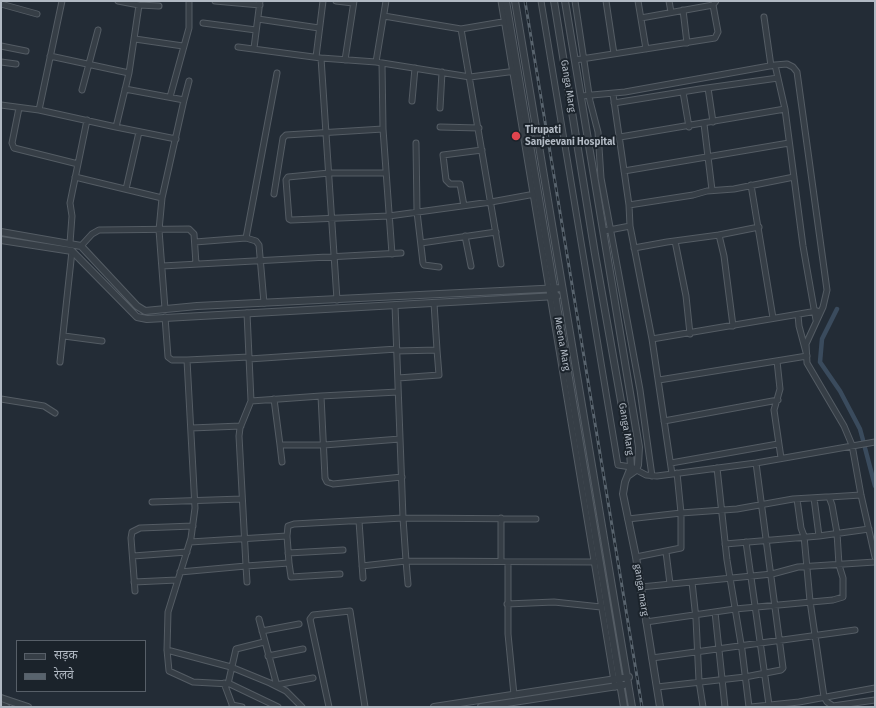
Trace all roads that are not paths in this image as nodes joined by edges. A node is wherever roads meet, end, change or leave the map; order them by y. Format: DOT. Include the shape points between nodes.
graph roads {
  1 [pos="62,1"];
  2 [pos="118,1"];
  3 [pos="189,1"];
  4 [pos="214,1"];
  5 [pos="321,1"];
  6 [pos="336,1"];
  7 [pos="386,1"];
  8 [pos="501,1"];
  9 [pos="506,1"];
  10 [pos="515,1"];
  11 [pos="541,1"];
  12 [pos="554,1"];
  13 [pos="565,1"];
  14 [pos="575,1"];
  15 [pos="606,1"];
  16 [pos="638,1"];
  17 [pos="669,1"];
  18 [pos="694,1"];
  19 [pos="354,2"];
  20 [pos="260,3"];
  21 [pos="715,3"];
  22 [pos="1,4"];
  23 [pos="139,5"];
  24 [pos="159,6"];
  25 [pos="696,8"];
  26 [pos="683,10"];
  27 [pos="671,12"];
  28 [pos="37,14"];
  29 [pos="384,16"];
  30 [pos="764,17"];
  31 [pos="641,18"];
  32 [pos="258,19"];
  33 [pos="518,19"];
  34 [pos="507,21"];
  35 [pos="203,23"];
  36 [pos="319,28"];
  37 [pos="461,29"];
  38 [pos="98,30"];
  39 [pos="256,30"];
  40 [pos="135,39"];
  41 [pos="687,43"];
  42 [pos="1,46"];
  43 [pos="183,46"];
  44 [pos="238,47"];
  45 [pos="254,48"];
  46 [pos="646,49"];
  47 [pos="26,51"];
  48 [pos="614,54"];
  49 [pos="50,56"];
  50 [pos="319,58"];
  51 [pos="583,59"];
  52 [pos="346,60"];
  53 [pos="575,60"];
  54 [pos="1,62"];
  55 [pos="379,63"];
  56 [pos="16,64"];
  57 [pos="90,65"];
  58 [pos="773,65"];
  59 [pos="415,68"];
  60 [pos="527,69"];
  61 [pos="515,71"];
  62 [pos="442,72"];
  63 [pos="129,73"];
  64 [pos="277,73"];
  65 [pos="470,76"];
  66 [pos="778,78"];
  67 [pos="189,81"];
  68 [pos="708,88"];
  69 [pos="125,89"];
  70 [pos="82,90"];
  71 [pos="683,92"];
  72 [pos="613,94"];
  73 [pos="581,96"];
  74 [pos="590,96"];
  75 [pos="170,97"];
  76 [pos="184,100"];
  77 [pos="412,101"];
  78 [pos="614,103"];
  79 [pos="1,105"];
  80 [pos="19,108"];
  81 [pos="440,108"];
  82 [pos="784,109"];
  83 [pos="39,110"];
  84 [pos="87,120"];
  85 [pos="714,122"];
  86 [pos="704,124"];
  87 [pos="688,126"];
  88 [pos="116,127"];
  89 [pos="440,127"];
  90 [pos="383,128"];
  91 [pos="478,128"];
  92 [pos="139,132"];
  93 [pos="327,132"];
  94 [pos="620,137"];
  95 [pos="176,139"];
  96 [pos="416,143"];
  97 [pos="789,143"];
  98 [pos="482,150"];
  99 [pos="707,157"];
  100 [pos="78,164"];
  101 [pos="624,171"];
  102 [pos="386,172"];
  103 [pos="329,174"];
  104 [pos="75,177"];
  105 [pos="794,177"];
  106 [pos="751,185"];
  107 [pos="126,189"];
  108 [pos="712,190"];
  109 [pos="546,192"];
  110 [pos="274,194"];
  111 [pos="535,194"];
  112 [pos="162,198"];
  113 [pos="491,202"];
  114 [pos="629,205"];
  115 [pos="464,206"];
  116 [pos="417,212"];
  117 [pos="389,216"];
  118 [pos="331,218"];
  119 [pos="630,226"];
  120 [pos="759,226"];
  121 [pos="159,230"];
  122 [pos="612,230"];
  123 [pos="1,232"];
  124 [pos="496,232"];
  125 [pos="604,232"];
  126 [pos="719,235"];
  127 [pos="466,236"];
  128 [pos="246,238"];
  129 [pos="1,240"];
  130 [pos="675,241"];
  131 [pos="195,242"];
  132 [pos="70,243"];
  133 [pos="421,243"];
  134 [pos="81,246"];
  135 [pos="634,248"];
  136 [pos="72,251"];
  137 [pos="402,253"];
  138 [pos="392,254"];
  139 [pos="333,257"];
  140 [pos="261,261"];
  141 [pos="196,264"];
  142 [pos="501,264"];
  143 [pos="162,266"];
  144 [pos="471,266"];
  145 [pos="439,267"];
  146 [pos="561,288"];
  147 [pos="551,289"];
  148 [pos="563,296"];
  149 [pos="552,297"];
  150 [pos="337,300"];
  151 [pos="264,303"];
  152 [pos="434,303"];
  153 [pos="395,305"];
  154 [pos="165,309"];
  155 [pos="822,310"];
  156 [pos="814,311"];
  157 [pos="247,313"];
  158 [pos="798,315"];
  159 [pos="165,317"];
  160 [pos="773,318"];
  161 [pos="816,320"];
  162 [pos="733,326"];
  163 [pos="690,334"];
  164 [pos="64,336"];
  165 [pos="652,339"];
  166 [pos="102,342"];
  167 [pos="397,350"];
  168 [pos="437,350"];
  169 [pos="807,356"];
  170 [pos="249,358"];
  171 [pos="188,360"];
  172 [pos="777,361"];
  173 [pos="60,362"];
  174 [pos="398,378"];
  175 [pos="659,380"];
  176 [pos="398,392"];
  177 [pos="321,396"];
  178 [pos="1,398"];
  179 [pos="274,399"];
  180 [pos="778,400"];
  181 [pos="250,401"];
  182 [pos="55,413"];
  183 [pos="664,421"];
  184 [pos="241,426"];
  185 [pos="191,428"];
  186 [pos="400,439"];
  187 [pos="875,442"];
  188 [pos="778,444"];
  189 [pos="280,445"];
  190 [pos="324,445"];
  191 [pos="852,445"];
  192 [pos="781,458"];
  193 [pos="282,462"];
  194 [pos="671,463"];
  195 [pos="756,463"];
  196 [pos="717,468"];
  197 [pos="633,469"];
  198 [pos="675,474"];
  199 [pos="652,476"];
  200 [pos="402,477"];
  201 [pos="861,495"];
  202 [pos="829,497"];
  203 [pos="242,498"];
  204 [pos="814,498"];
  205 [pos="797,499"];
  206 [pos="194,501"];
  207 [pos="152,502"];
  208 [pos="762,505"];
  209 [pos="722,510"];
  210 [pos="681,513"];
  211 [pos="403,518"];
  212 [pos="501,518"];
  213 [pos="536,519"];
  214 [pos="628,519"];
  215 [pos="360,521"];
  216 [pos="193,526"];
  217 [pos="869,528"];
  218 [pos="837,533"];
  219 [pos="287,536"];
  220 [pos="804,536"];
  221 [pos="819,536"];
  222 [pos="244,538"];
  223 [pos="765,540"];
  224 [pos="190,542"];
  225 [pos="746,542"];
  226 [pos="725,544"];
  227 [pos="343,550"];
  228 [pos="187,552"];
  229 [pos="666,552"];
  230 [pos="288,553"];
  231 [pos="132,556"];
  232 [pos="875,556"];
  233 [pos="636,557"];
  234 [pos="608,560"];
  235 [pos="406,561"];
  236 [pos="501,562"];
  237 [pos="508,562"];
  238 [pos="596,562"];
  239 [pos="875,562"];
  240 [pos="289,564"];
  241 [pos="839,565"];
  242 [pos="246,566"];
  243 [pos="362,566"];
  244 [pos="807,566"];
  245 [pos="180,572"];
  246 [pos="340,574"];
  247 [pos="772,574"];
  248 [pos="750,576"];
  249 [pos="363,578"];
  250 [pos="730,578"];
  251 [pos="177,580"];
  252 [pos="134,582"];
  253 [pos="247,582"];
  254 [pos="692,582"];
  255 [pos="408,584"];
  256 [pos="670,584"];
  257 [pos="641,587"];
  258 [pos="135,591"];
  259 [pos="810,601"];
  260 [pos="507,604"];
  261 [pos="775,606"];
  262 [pos="601,607"];
  263 [pos="754,608"];
  264 [pos="735,609"];
  265 [pos="715,612"];
  266 [pos="696,614"];
  267 [pos="259,619"];
  268 [pos="646,622"];
  269 [pos="299,624"];
  270 [pos="855,630"];
  271 [pos="262,631"];
  272 [pos="816,636"];
  273 [pos="780,641"];
  274 [pos="264,642"];
  275 [pos="759,643"];
  276 [pos="741,646"];
  277 [pos="303,649"];
  278 [pos="719,649"];
  279 [pos="167,650"];
  280 [pos="698,651"];
  281 [pos="268,656"];
  282 [pos="652,658"];
  283 [pos="231,667"];
  284 [pos="763,674"];
  285 [pos="628,677"];
  286 [pos="745,677"];
  287 [pos="313,678"];
  288 [pos="616,679"];
  289 [pos="722,680"];
  290 [pos="699,681"];
  291 [pos="226,683"];
  292 [pos="629,684"];
  293 [pos="276,685"];
  294 [pos="618,686"];
  295 [pos="657,687"];
  296 [pos="875,688"];
  297 [pos="514,695"];
  298 [pos="824,697"];
  299 [pos="1,698"];
  300 [pos="875,700"];
  301 [pos="864,704"];
  302 [pos="509,705"];
  303 [pos="769,705"];
  304 [pos="1,706"];
  305 [pos="233,706"];
  306 [pos="6,707"];
  307 [pos="28,707"];
  308 [pos="242,707"];
  309 [pos="278,707"];
  310 [pos="302,707"];
  311 [pos="329,707"];
  312 [pos="365,707"];
  313 [pos="434,707"];
  314 [pos="482,707"];
  315 [pos="624,707"];
  316 [pos="632,707"];
  317 [pos="660,707"];
  318 [pos="703,707"];
  319 [pos="725,707"];
  320 [pos="750,707"];
  1 -- 49 [label="street"];
  2 -- 23 [label="street"];
  3 -- 43 [label="street" via="189,28"];
  4 -- 20 [label="street"];
  5 -- 36 [label="street"];
  6 -- 19 [label="street"];
  7 -- 29 [label="street"];
  8 -- 34 [label="street"];
  9 -- 34 [label="street, Meena Marg"];
  10 -- 33 [label="street"];
  11 -- 197 [label="street" via="618,462 621,466"];
  12 -- 197 [label="street, Ganga Marg"];
  13 -- 53 [label="street, Ganga Marg"];
  14 -- 51 [label="street"];
  15 -- 48 [label="street"];
  16 -- 31 [label="street"];
  17 -- 27 [label="street"];
  18 -- 25 [label="street"];
  19 -- 52 [label="street"];
  20 -- 32 [label="street"];
  21 -- 25 [label="street"];
  21 -- 41 [label="street" via="718,35"];
  22 -- 28 [label="street"];
  23 -- 24 [label="street"];
  23 -- 40 [label="street"];
  25 -- 26 [label="street"];
  26 -- 27 [label="street"];
  26 -- 41 [label="street"];
  27 -- 31 [label="street"];
  29 -- 37 [label="street"];
  29 -- 55 [label="street"];
  30 -- 58 [label="street"];
  31 -- 46 [label="street"];
  32 -- 36 [label="street"];
  32 -- 39 [label="street"];
  33 -- 34 [label="street"];
  33 -- 60 [label="street"];
  34 -- 37 [label="street"];
  34 -- 61 [label="street, Meena Marg"];
  35 -- 39 [label="street"];
  36 -- 50 [label="street"];
  37 -- 65 [label="street"];
  38 -- 57 [label="street"];
  39 -- 45 [label="street"];
  40 -- 43 [label="street"];
  40 -- 63 [label="street"];
  41 -- 46 [label="street"];
  42 -- 47 [label="street"];
  43 -- 75 [label="street"];
  44 -- 45 [label="street"];
  45 -- 50 [label="street"];
  46 -- 48 [label="street"];
  48 -- 51 [label="street"];
  49 -- 57 [label="street"];
  49 -- 83 [label="street"];
  50 -- 52 [label="street"];
  50 -- 93 [label="street"];
  51 -- 53 [label="street"];
  51 -- 74 [label="street"];
  52 -- 55 [label="street"];
  53 -- 73 [label="street, Ganga Marg"];
  54 -- 56 [label="street"];
  55 -- 59 [label="street"];
  55 -- 90 [label="street"];
  57 -- 63 [label="street"];
  57 -- 70 [label="street"];
  58 -- 66 [label="street"];
  58 -- 72 [label="street"];
  58 -- 155 [label="street" via="787,64 797,72 825,270 827,290"];
  59 -- 62 [label="street"];
  59 -- 77 [label="street"];
  60 -- 61 [label="street"];
  60 -- 109 [label="street"];
  61 -- 65 [label="street"];
  61 -- 111 [label="street, Meena Marg"];
  62 -- 65 [label="street"];
  62 -- 81 [label="street"];
  63 -- 69 [label="street"];
  64 -- 128 [label="street"];
  65 -- 91 [label="street"];
  66 -- 68 [label="street"];
  66 -- 82 [label="street"];
  67 -- 76 [label="street"];
  68 -- 71 [label="street"];
  68 -- 85 [label="street"];
  69 -- 75 [label="street"];
  69 -- 88 [label="street"];
  71 -- 78 [label="street"];
  71 -- 87 [label="street"];
  72 -- 74 [label="street"];
  72 -- 78 [label="street"];
  73 -- 74 [label="street"];
  73 -- 125 [label="street, Ganga Marg"];
  74 -- 122 [label="street" via="598,132 601,178"];
  75 -- 76 [label="street"];
  76 -- 95 [label="street"];
  78 -- 94 [label="street"];
  79 -- 80 [label="street"];
  80 -- 83 [label="street"];
  80 -- 100 [label="street" via="12,143 14,148"];
  82 -- 85 [label="street"];
  82 -- 97 [label="street"];
  83 -- 84 [label="street"];
  84 -- 88 [label="street"];
  84 -- 100 [label="street"];
  85 -- 86 [label="street"];
  86 -- 87 [label="street"];
  86 -- 99 [label="street"];
  87 -- 94 [label="street"];
  88 -- 92 [label="street"];
  89 -- 91 [label="street"];
  90 -- 93 [label="street"];
  90 -- 102 [label="street"];
  91 -- 98 [label="street"];
  92 -- 95 [label="street"];
  92 -- 107 [label="street"];
  93 -- 103 [label="street"];
  93 -- 110 [label="street" via="286,135 283,138"];
  94 -- 101 [label="street"];
  95 -- 112 [label="street"];
  96 -- 116 [label="street"];
  97 -- 99 [label="street"];
  97 -- 105 [label="street"];
  98 -- 113 [label="street"];
  98 -- 115 [label="street" via="443,156 446,180 450,184 460,184"];
  99 -- 101 [label="street"];
  99 -- 108 [label="street"];
  100 -- 104 [label="street"];
  101 -- 114 [label="street"];
  102 -- 103 [label="street"];
  102 -- 117 [label="street"];
  103 -- 118 [label="street"];
  103 -- 118 [label="street" via="288,177 286,180 288,217 291,220"];
  104 -- 107 [label="street"];
  104 -- 132 [label="street" via="70,203"];
  105 -- 106 [label="street"];
  105 -- 156 [label="street"];
  106 -- 108 [label="street"];
  106 -- 120 [label="street"];
  107 -- 112 [label="street"];
  108 -- 114 [label="street"];
  109 -- 111 [label="street"];
  109 -- 146 [label="street"];
  111 -- 113 [label="street"];
  111 -- 147 [label="street, Meena Marg"];
  112 -- 121 [label="street"];
  113 -- 115 [label="street"];
  113 -- 124 [label="street"];
  114 -- 119 [label="street"];
  115 -- 116 [label="street"];
  116 -- 117 [label="street"];
  116 -- 133 [label="street"];
  117 -- 118 [label="street"];
  117 -- 138 [label="street"];
  118 -- 139 [label="street"];
  119 -- 122 [label="street"];
  119 -- 135 [label="street"];
  120 -- 126 [label="street"];
  120 -- 160 [label="street"];
  121 -- 131 [label="street" via="189,229 194,234"];
  121 -- 134 [label="street" via="99,230"];
  121 -- 143 [label="street"];
  122 -- 125 [label="street"];
  122 -- 199 [label="street"];
  123 -- 132 [label="street"];
  124 -- 127 [label="street"];
  124 -- 142 [label="street"];
  125 -- 197 [label="street, Ganga Marg" via="639,447 640,460"];
  126 -- 130 [label="street"];
  126 -- 162 [label="street"];
  127 -- 133 [label="street"];
  127 -- 144 [label="street"];
  128 -- 131 [label="street"];
  128 -- 140 [label="street" via="258,244"];
  129 -- 136 [label="street"];
  130 -- 135 [label="street"];
  130 -- 163 [label="street" via="686,296"];
  131 -- 141 [label="street"];
  132 -- 134 [label="street"];
  133 -- 145 [label="street" via="424,265"];
  134 -- 154 [label="street" via="137,306 145,311"];
  135 -- 165 [label="street"];
  136 -- 159 [label="street" via="137,317"];
  136 -- 164 [label="street"];
  137 -- 138 [label="street"];
  138 -- 139 [label="street"];
  139 -- 140 [label="street"];
  139 -- 150 [label="street"];
  140 -- 141 [label="street"];
  140 -- 151 [label="street"];
  141 -- 143 [label="street"];
  143 -- 154 [label="street"];
  146 -- 147 [label="street"];
  146 -- 148 [label="street"];
  147 -- 149 [label="street, Meena Marg"];
  147 -- 150 [label="street"];
  148 -- 149 [label="street"];
  148 -- 234 [label="street"];
  149 -- 152 [label="street"];
  149 -- 238 [label="street, Meena Marg"];
  150 -- 151 [label="street"];
  151 -- 154 [label="street"];
  152 -- 153 [label="street"];
  152 -- 168 [label="street"];
  153 -- 157 [label="street"];
  153 -- 167 [label="street"];
  154 -- 159 [label="street"];
  155 -- 156 [label="street"];
  155 -- 161 [label="street"];
  156 -- 158 [label="street"];
  156 -- 161 [label="street"];
  157 -- 159 [label="street"];
  157 -- 170 [label="street"];
  158 -- 160 [label="street"];
  158 -- 169 [label="street"];
  159 -- 171 [label="street" via="168,357"];
  160 -- 162 [label="street"];
  161 -- 169 [label="street" via="806,344"];
  162 -- 163 [label="street"];
  163 -- 165 [label="street"];
  164 -- 166 [label="street"];
  164 -- 173 [label="street"];
  165 -- 175 [label="street"];
  167 -- 168 [label="street"];
  167 -- 170 [label="street"];
  167 -- 174 [label="street"];
  168 -- 174 [label="street" via="439,375"];
  169 -- 172 [label="street"];
  169 -- 191 [label="street" via="807,363 844,426"];
  170 -- 171 [label="street"];
  170 -- 181 [label="street"];
  171 -- 185 [label="street"];
  172 -- 175 [label="street"];
  172 -- 180 [label="street" via="780,389"];
  174 -- 176 [label="street"];
  175 -- 183 [label="street"];
  176 -- 177 [label="street"];
  176 -- 186 [label="street"];
  177 -- 179 [label="street"];
  177 -- 190 [label="street"];
  178 -- 182 [label="street" via="44,406"];
  179 -- 181 [label="street"];
  179 -- 189 [label="street"];
  180 -- 183 [label="street"];
  180 -- 188 [label="street" via="774,410"];
  181 -- 184 [label="street"];
  183 -- 194 [label="street"];
  184 -- 185 [label="street"];
  184 -- 203 [label="street" via="239,436"];
  185 -- 206 [label="street"];
  186 -- 190 [label="street"];
  186 -- 200 [label="street"];
  187 -- 191 [label="street"];
  188 -- 192 [label="street"];
  188 -- 194 [label="street"];
  189 -- 190 [label="street"];
  189 -- 193 [label="street"];
  190 -- 200 [label="street" via="325,478 330,483"];
  191 -- 192 [label="street"];
  191 -- 201 [label="street"];
  192 -- 195 [label="street"];
  194 -- 198 [label="street"];
  195 -- 196 [label="street"];
  195 -- 208 [label="street"];
  196 -- 198 [label="street"];
  196 -- 209 [label="street"];
  197 -- 199 [label="street"];
  197 -- 214 [label="street, ganga marg" via="623,488"];
  198 -- 199 [label="street"];
  198 -- 210 [label="street"];
  200 -- 211 [label="street"];
  201 -- 202 [label="street"];
  201 -- 217 [label="street"];
  202 -- 204 [label="street"];
  202 -- 218 [label="street"];
  203 -- 206 [label="street"];
  203 -- 222 [label="street"];
  204 -- 205 [label="street"];
  204 -- 221 [label="street"];
  205 -- 208 [label="street"];
  205 -- 220 [label="street"];
  206 -- 207 [label="street"];
  206 -- 216 [label="street"];
  208 -- 209 [label="street"];
  208 -- 223 [label="street"];
  209 -- 210 [label="street"];
  209 -- 226 [label="street"];
  210 -- 214 [label="street"];
  210 -- 229 [label="street" via="682,546 678,550"];
  211 -- 212 [label="street"];
  211 -- 215 [label="street"];
  211 -- 235 [label="street"];
  212 -- 213 [label="street"];
  212 -- 236 [label="street"];
  214 -- 233 [label="street, ganga marg"];
  215 -- 219 [label="street" via="292,524 287,528"];
  215 -- 243 [label="street"];
  216 -- 224 [label="street"];
  216 -- 231 [label="street" via="135,529 131,534"];
  217 -- 218 [label="street"];
  217 -- 232 [label="street"];
  218 -- 221 [label="street"];
  218 -- 241 [label="street"];
  219 -- 222 [label="street"];
  219 -- 230 [label="street"];
  220 -- 221 [label="street"];
  220 -- 223 [label="street"];
  220 -- 244 [label="street"];
  222 -- 224 [label="street"];
  222 -- 242 [label="street"];
  223 -- 225 [label="street"];
  223 -- 247 [label="street"];
  224 -- 228 [label="street"];
  225 -- 226 [label="street"];
  225 -- 248 [label="street"];
  226 -- 250 [label="street"];
  227 -- 230 [label="street"];
  228 -- 231 [label="street"];
  228 -- 245 [label="street"];
  229 -- 233 [label="street"];
  229 -- 256 [label="street"];
  230 -- 240 [label="street"];
  231 -- 252 [label="street"];
  233 -- 257 [label="street, ganga marg"];
  234 -- 238 [label="street"];
  234 -- 285 [label="street"];
  235 -- 236 [label="street"];
  235 -- 243 [label="street"];
  235 -- 255 [label="street"];
  236 -- 237 [label="street"];
  237 -- 238 [label="street"];
  237 -- 260 [label="street"];
  238 -- 262 [label="street"];
  238 -- 288 [label="street, Meena Marg"];
  239 -- 241 [label="street"];
  240 -- 242 [label="street"];
  240 -- 246 [label="street" via="291,577"];
  241 -- 244 [label="street"];
  241 -- 259 [label="street" via="843,578 843,597"];
  242 -- 245 [label="street"];
  242 -- 253 [label="street"];
  243 -- 249 [label="street"];
  244 -- 247 [label="street"];
  244 -- 259 [label="street"];
  245 -- 251 [label="street"];
  247 -- 248 [label="street"];
  247 -- 261 [label="street"];
  248 -- 250 [label="street"];
  248 -- 263 [label="street"];
  250 -- 254 [label="street"];
  250 -- 264 [label="street"];
  251 -- 252 [label="street"];
  251 -- 279 [label="street" via="168,612"];
  252 -- 258 [label="street"];
  254 -- 256 [label="street"];
  254 -- 266 [label="street"];
  256 -- 257 [label="street"];
  257 -- 268 [label="street, ganga marg"];
  259 -- 261 [label="street"];
  259 -- 272 [label="street"];
  260 -- 262 [label="street" via="554,602"];
  260 -- 297 [label="street"];
  261 -- 263 [label="street"];
  261 -- 273 [label="street"];
  262 -- 288 [label="street"];
  263 -- 264 [label="street"];
  263 -- 275 [label="street"];
  264 -- 265 [label="street"];
  264 -- 276 [label="street"];
  265 -- 266 [label="street"];
  265 -- 278 [label="street"];
  266 -- 268 [label="street"];
  266 -- 280 [label="street"];
  267 -- 271 [label="street"];
  268 -- 282 [label="street, ganga marg"];
  269 -- 271 [label="street"];
  270 -- 272 [label="street"];
  271 -- 274 [label="street"];
  272 -- 273 [label="street"];
  272 -- 298 [label="street"];
  273 -- 275 [label="street"];
  273 -- 284 [label="street" via="783,668"];
  274 -- 281 [label="street"];
  274 -- 283 [label="street" via="238,647"];
  275 -- 276 [label="street"];
  275 -- 284 [label="street"];
  276 -- 278 [label="street"];
  276 -- 286 [label="street"];
  277 -- 281 [label="street"];
  278 -- 280 [label="street"];
  278 -- 289 [label="street"];
  279 -- 283 [label="street"];
  279 -- 291 [label="street" via="169,671 193,682"];
  280 -- 282 [label="street"];
  280 -- 290 [label="street"];
  281 -- 293 [label="street"];
  282 -- 295 [label="street, ganga marg"];
  283 -- 291 [label="street"];
  283 -- 293 [label="street"];
  284 -- 286 [label="street"];
  284 -- 303 [label="street"];
  285 -- 288 [label="street"];
  285 -- 292 [label="street"];
  286 -- 289 [label="street"];
  286 -- 320 [label="street"];
  287 -- 293 [label="street"];
  288 -- 294 [label="street, Meena Marg"];
  288 -- 297 [label="street"];
  289 -- 290 [label="street"];
  289 -- 319 [label="street"];
  290 -- 295 [label="street"];
  290 -- 318 [label="street"];
  291 -- 305 [label="street"];
  291 -- 309 [label="street"];
  292 -- 294 [label="street"];
  292 -- 316 [label="street"];
  293 -- 310 [label="street"];
  294 -- 302 [label="street"];
  294 -- 315 [label="street, Meena Marg"];
  295 -- 317 [label="street, ganga marg"];
  296 -- 298 [label="street"];
  297 -- 313 [label="street"];
  298 -- 301 [label="street" via="826,702 833,706"];
  298 -- 303 [label="street"];
  299 -- 307 [label="street"];
  300 -- 301 [label="street"];
  302 -- 314 [label="street"];
  303 -- 320 [label="street"];
  304 -- 306 [label="street"];
  305 -- 308 [label="street"];
  311 -- 312 [label="street" via="310,619 313,615 350,611"];
}
